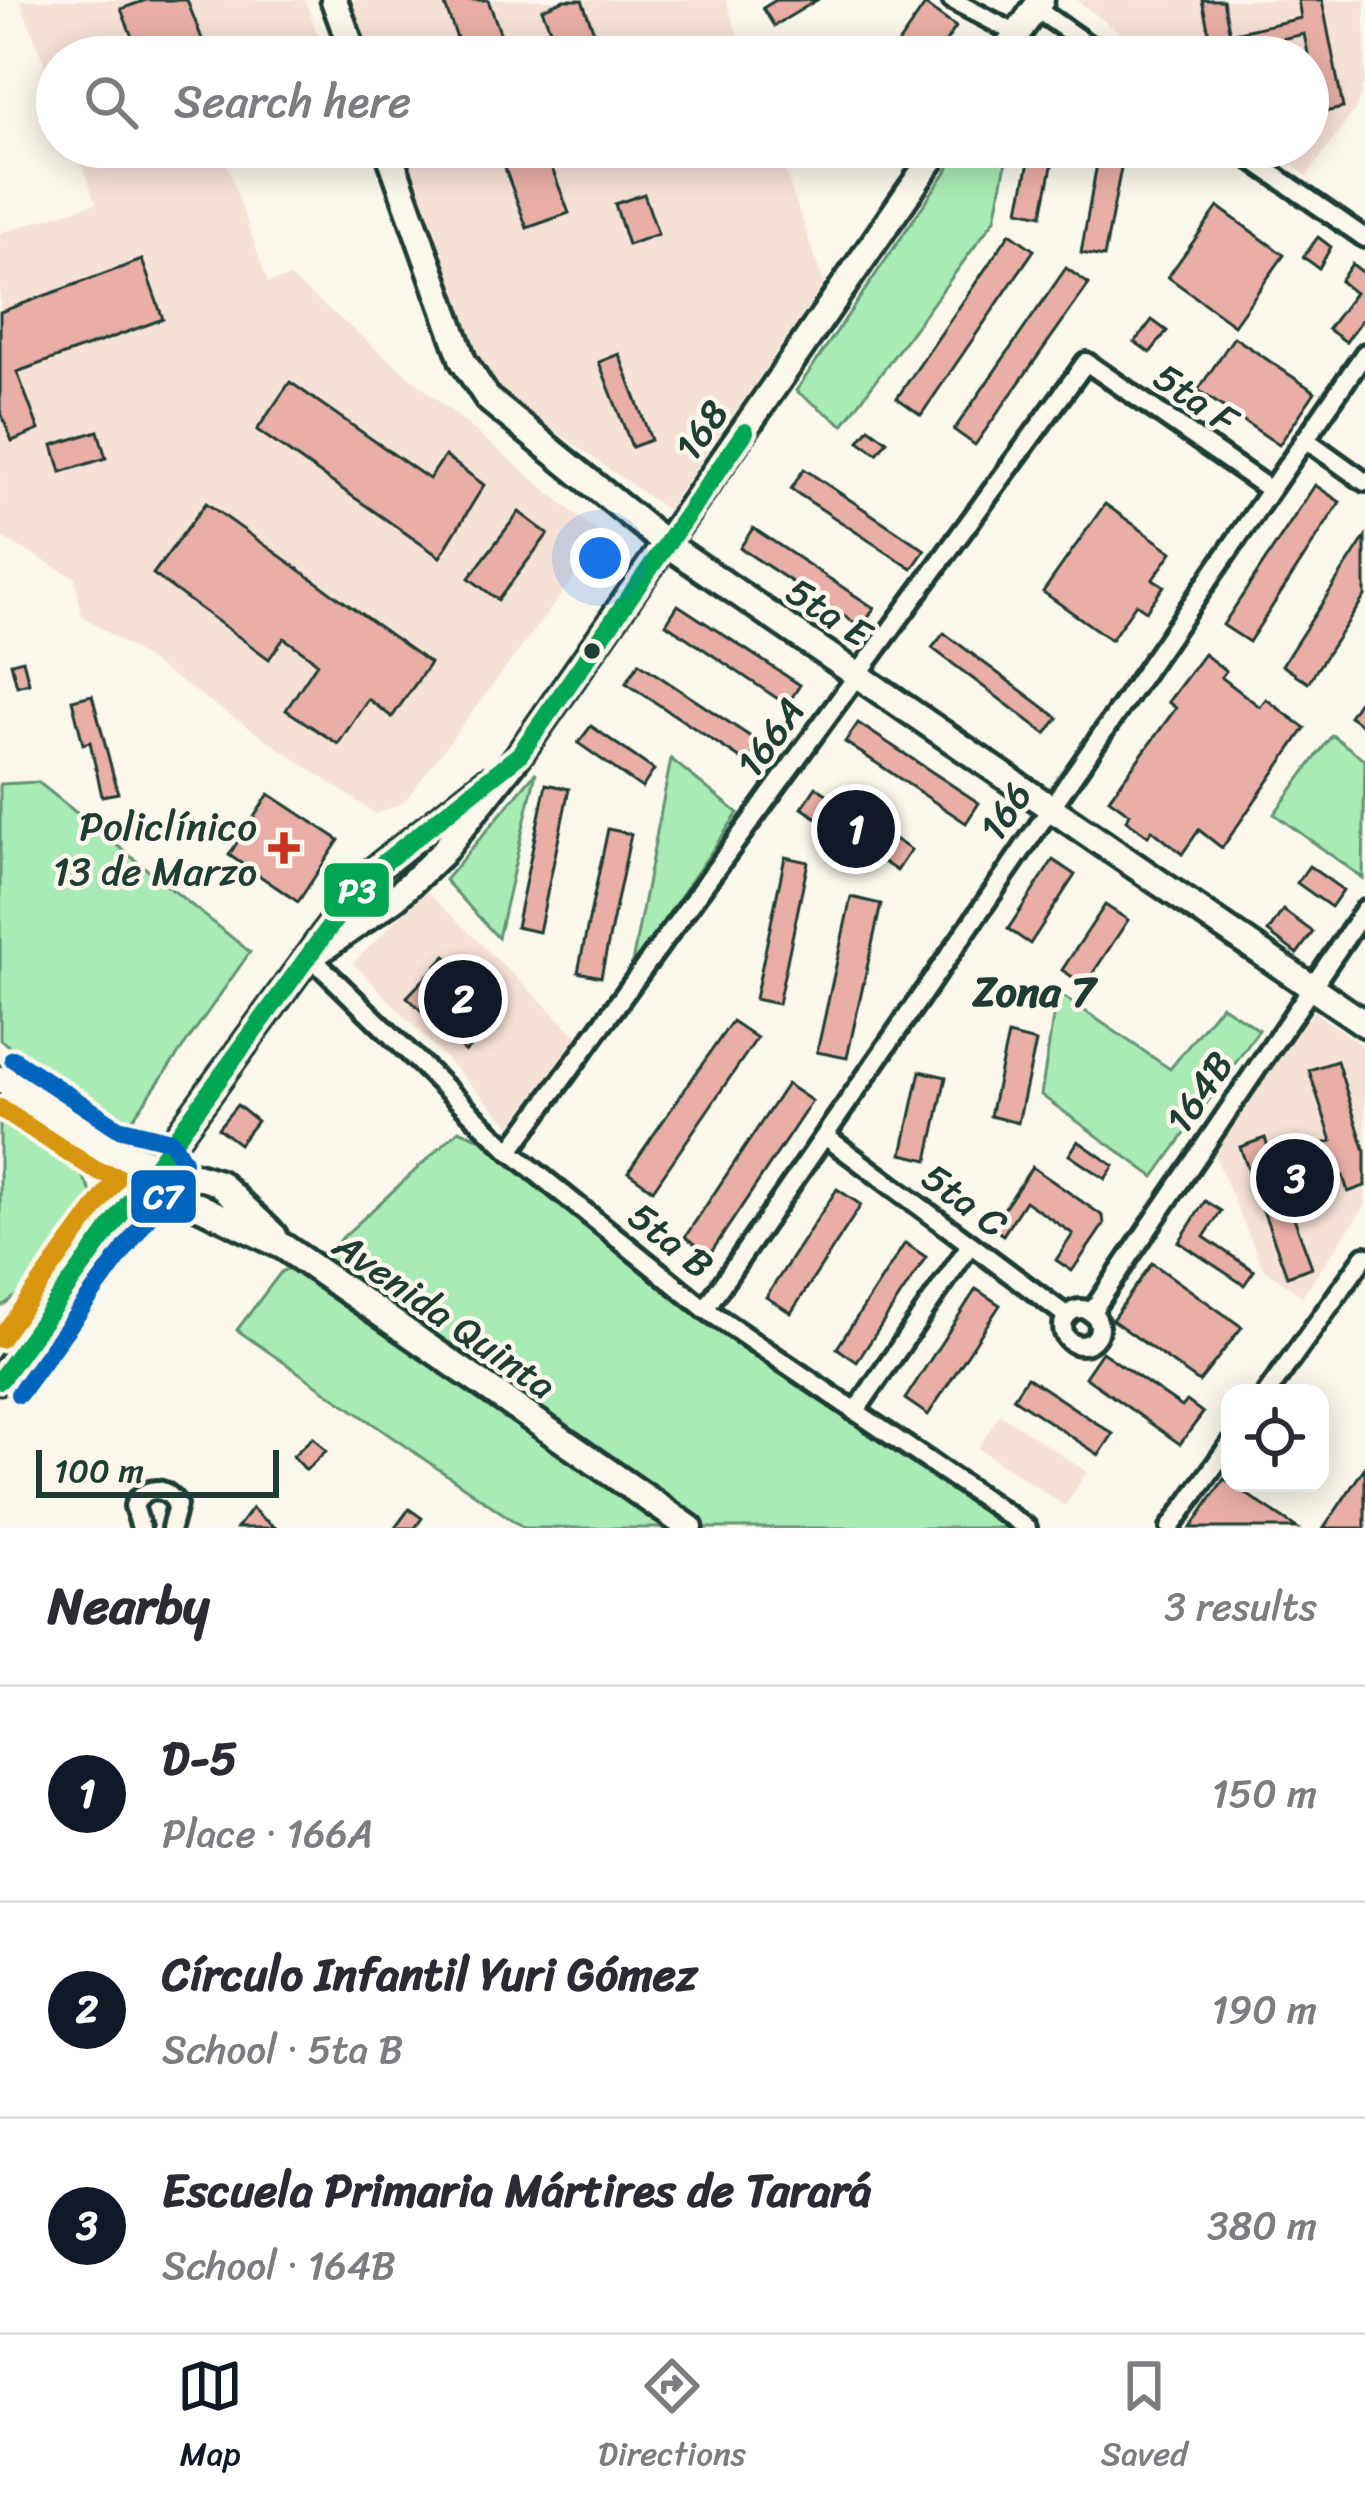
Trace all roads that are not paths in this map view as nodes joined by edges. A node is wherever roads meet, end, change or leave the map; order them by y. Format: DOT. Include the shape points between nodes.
graph roads {
  1 [pos="334,0"];
  2 [pos="952,0"];
  3 [pos="1038,4"];
  4 [pos="1017,34"];
  5 [pos="347,36"];
  6 [pos="1078,36"];
  7 [pos="395,168"];
  8 [pos="925,168"];
  9 [pos="1264,168"];
  10 [pos="1365,238"];
  11 [pos="1365,353"];
  12 [pos="1086,362"];
  13 [pos="1305,439"];
  14 [pos="1365,482"];
  15 [pos="1269,489"];
  16 [pos="664,543"];
  17 [pos="856,674"];
  18 [pos="519,755"];
  19 [pos="1048,806"];
  20 [pos="1365,909"];
  21 [pos="311,957"];
  22 [pos="1310,986"];
  23 [pos="1365,1024"];
  24 [pos="0,1079"];
  25 [pos="186,1124"];
  26 [pos="825,1136"];
  27 [pos="510,1151"];
  28 [pos="153,1172"];
  29 [pos="206,1176"];
  30 [pos="970,1245"];
  31 [pos="284,1247"];
  32 [pos="1365,1256"];
  33 [pos="705,1310"];
  34 [pos="1091,1313"];
  35 [pos="1067,1316"];
  36 [pos="0,1380"];
  37 [pos="1273,1384"];
  38 [pos="855,1412"];
  39 [pos="1221,1457"];
  40 [pos="175,1527"];
  41 [pos="141,1528"];
  42 [pos="689,1528"];
  43 [pos="1027,1528"];
  44 [pos="1170,1528"];
  1 -- 5 [label="street"];
  2 -- 4 [label="street"];
  3 -- 4 [label="street"];
  3 -- 6 [label="street"];
  7 -- 16 [label="street, 5ta E" via="473,383"];
  8 -- 16 [label="street, 168"];
  9 -- 10 [label="street"];
  11 -- 13 [label="street, 166"];
  12 -- 15 [label="street, 5ta F"];
  12 -- 17 [label="street, 166A"];
  13 -- 14 [label="street"];
  13 -- 15 [label="street, 166"];
  15 -- 19 [label="street, 166"];
  16 -- 17 [label="street, 5ta E"];
  16 -- 18 [label="street, 168"];
  17 -- 19 [label="street, 5ta E"];
  17 -- 27 [label="street, 166A"];
  18 -- 21 [label="street, 168" via="441,854"];
  18 -- 21 [label="street, 168" via="365,877"];
  19 -- 22 [label="street, 5ta E"];
  19 -- 26 [label="street, 166"];
  20 -- 22 [label="street, 164B"];
  21 -- 25 [label="street, 168"];
  21 -- 27 [label="street, 5ta B"];
  22 -- 23 [label="street, 5ta E"];
  22 -- 34 [label="street, 164B"];
  24 -- 28 [label="street"];
  25 -- 28 [label="street, 168"];
  25 -- 29 [label="street"];
  26 -- 30 [label="street, 5ta C"];
  26 -- 33 [label="street, 166"];
  27 -- 33 [label="street, 5ta B"];
  28 -- 29 [label="street"];
  28 -- 31 [label="street, Avenida Quinta"];
  28 -- 36 [label="street, 168"];
  29 -- 31 [label="street"];
  30 -- 35 [label="street, 5ta C"];
  30 -- 38 [label="street"];
  31 -- 42 [label="street, Avenida Quinta"];
  32 -- 37 [label="street"];
  33 -- 38 [label="street, 5ta B"];
  34 -- 35 [label="street"];
  34 -- 35 [label="street" via="1098,1334 1085,1345 1065,1335"];
  38 -- 43 [label="street, 5ta B"];
  39 -- 44 [label="street"];
  40 -- 41 [label="street" via="174,1498 156,1489 134,1506"];
}
